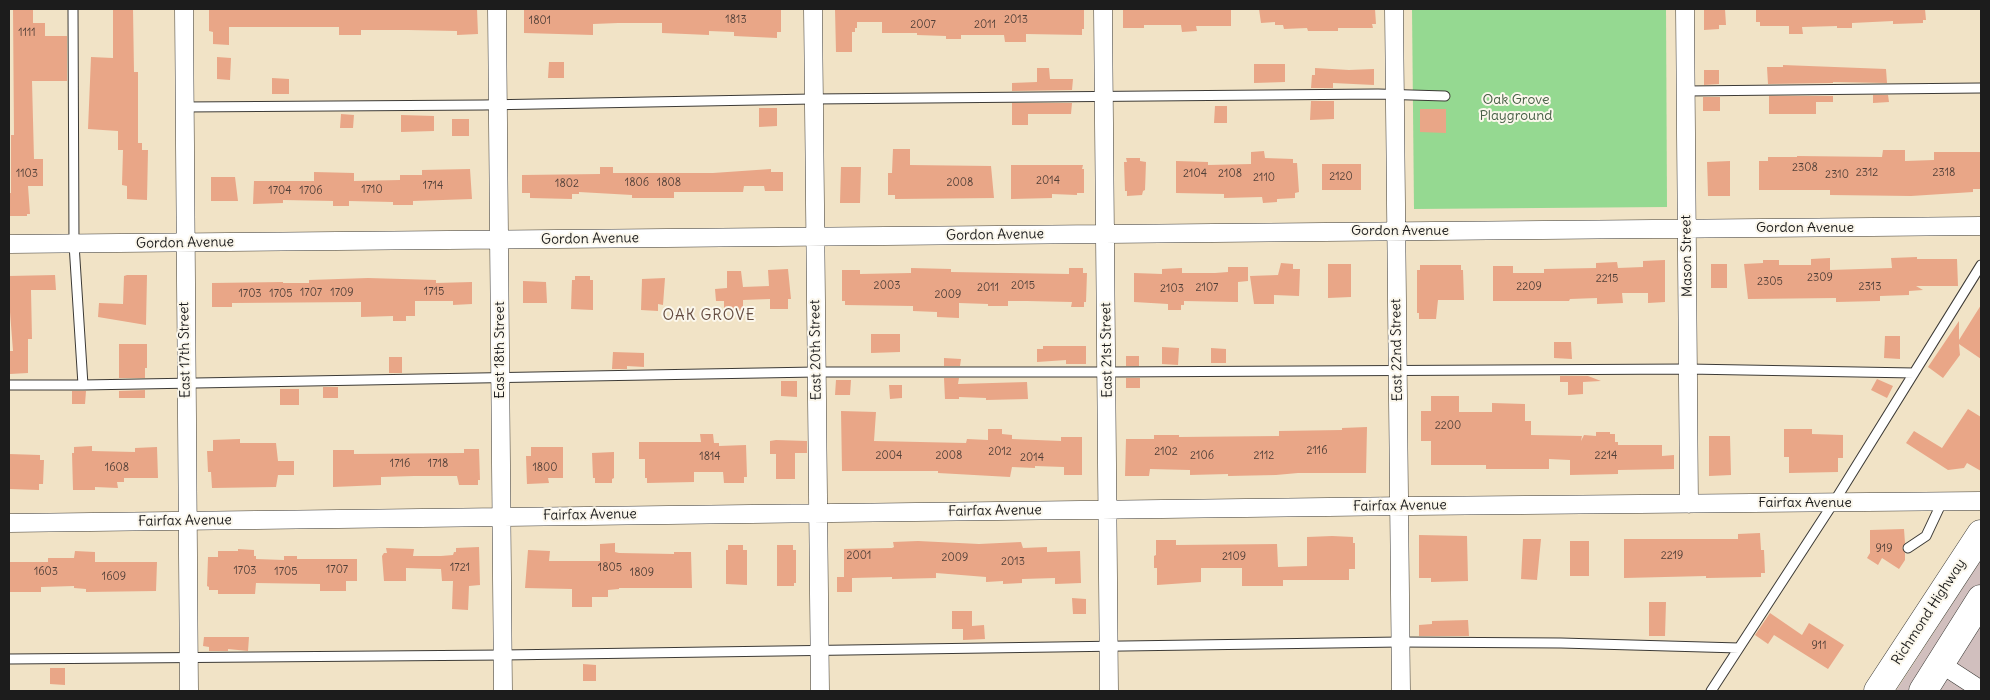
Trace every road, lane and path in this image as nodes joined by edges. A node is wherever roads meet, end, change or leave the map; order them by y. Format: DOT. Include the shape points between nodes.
graph roads {
  1 [pos="73,9"];
  2 [pos="184,9"];
  3 [pos="497,9"];
  4 [pos="813,9"];
  5 [pos="1103,9"];
  6 [pos="1394,9"];
  7 [pos="1685,9"];
  8 [pos="1981,88"];
  9 [pos="1686,91"];
  10 [pos="1395,94"];
  11 [pos="1104,96"];
  12 [pos="1445,96"];
  13 [pos="813,98"];
  14 [pos="498,104"];
  15 [pos="184,107"];
  16 [pos="1981,226"];
  17 [pos="1686,229"];
  18 [pos="1396,231"];
  19 [pos="1105,234"];
  20 [pos="814,236"];
  21 [pos="499,239"];
  22 [pos="185,243"];
  23 [pos="9,244"];
  24 [pos="74,244"];
  25 [pos="1981,265"];
  26 [pos="1688,369"];
  27 [pos="1398,370"];
  28 [pos="816,372"];
  29 [pos="1107,372"];
  30 [pos="1914,373"];
  31 [pos="500,378"];
  32 [pos="186,384"];
  33 [pos="9,385"];
  34 [pos="83,385"];
  35 [pos="1981,501"];
  36 [pos="1834,502"];
  37 [pos="1942,502"];
  38 [pos="1689,504"];
  39 [pos="1399,506"];
  40 [pos="1109,509"];
  41 [pos="818,513"];
  42 [pos="501,516"];
  43 [pos="187,520"];
  44 [pos="9,523"];
  45 [pos="1981,534"];
  46 [pos="1908,548"];
  47 [pos="1981,599"];
  48 [pos="1400,642"];
  49 [pos="1109,646"];
  50 [pos="1739,648"];
  51 [pos="819,650"];
  52 [pos="503,655"];
  53 [pos="188,658"];
  54 [pos="9,659"];
  55 [pos="1941,664"];
  56 [pos="1981,690"];
  57 [pos="189,691"];
  58 [pos="503,691"];
  59 [pos="820,691"];
  60 [pos="1109,691"];
  61 [pos="1401,691"];
  62 [pos="1711,691"];
  63 [pos="1878,691"];
  64 [pos="1923,691"];
  1 -- 24 [label="lane"];
  2 -- 15 [label="street, East 17th Street"];
  3 -- 14 [label="street, East 18th Street"];
  4 -- 13 [label="street, East 20th Street"];
  5 -- 11 [label="street, East 21st Street"];
  6 -- 10 [label="street, East 22nd Street"];
  7 -- 9 [label="street, Mason Street"];
  8 -- 9 [label="lane"];
  9 -- 17 [label="street, Mason Street"];
  10 -- 11 [label="lane"];
  10 -- 12 [label="lane"];
  10 -- 18 [label="street, East 22nd Street"];
  11 -- 13 [label="lane"];
  11 -- 19 [label="street, East 21st Street"];
  13 -- 14 [label="lane"];
  13 -- 20 [label="street, East 20th Street"];
  14 -- 15 [label="lane"];
  14 -- 21 [label="street, East 18th Street"];
  15 -- 22 [label="street, East 17th Street"];
  16 -- 17 [label="street, Gordon Avenue"];
  17 -- 18 [label="street, Gordon Avenue"];
  17 -- 26 [label="street, Mason Street"];
  18 -- 19 [label="street, Gordon Avenue"];
  18 -- 27 [label="street, East 22nd Street"];
  19 -- 20 [label="street, Gordon Avenue"];
  19 -- 29 [label="street, East 21st Street"];
  20 -- 21 [label="street, Gordon Avenue"];
  20 -- 28 [label="street, East 20th Street"];
  21 -- 22 [label="street, Gordon Avenue"];
  21 -- 31 [label="street, East 18th Street"];
  22 -- 24 [label="street, Gordon Avenue"];
  22 -- 32 [label="street, East 17th Street"];
  23 -- 24 [label="street, Gordon Avenue"];
  24 -- 34 [label="lane"];
  25 -- 30 [label="lane"];
  26 -- 27 [label="lane"];
  26 -- 30 [label="lane"];
  26 -- 38 [label="street, Mason Street"];
  27 -- 29 [label="lane"];
  27 -- 39 [label="street, East 22nd Street"];
  28 -- 29 [label="lane"];
  28 -- 31 [label="lane"];
  28 -- 41 [label="street, East 20th Street"];
  29 -- 40 [label="street, East 21st Street"];
  30 -- 36 [label="lane"];
  31 -- 32 [label="lane"];
  31 -- 42 [label="street, East 18th Street"];
  32 -- 34 [label="lane"];
  32 -- 43 [label="street, East 17th Street"];
  33 -- 34 [label="lane"];
  35 -- 37 [label="street, Fairfax Avenue"];
  36 -- 37 [label="street, Fairfax Avenue"];
  36 -- 38 [label="street, Fairfax Avenue"];
  36 -- 50 [label="lane"];
  37 -- 46 [label="lane" via="1926,536"];
  38 -- 39 [label="street, Fairfax Avenue"];
  39 -- 40 [label="street, Fairfax Avenue"];
  39 -- 48 [label="street, East 22nd Street"];
  40 -- 41 [label="street, Fairfax Avenue"];
  40 -- 49 [label="street, East 21st Street"];
  41 -- 42 [label="street, Fairfax Avenue"];
  41 -- 51 [label="street, East 20th Street"];
  42 -- 43 [label="street, Fairfax Avenue"];
  42 -- 52 [label="street, East 18th Street"];
  43 -- 44 [label="street, Fairfax Avenue"];
  43 -- 53 [label="street, East 17th Street"];
  45 -- 63 [label="main road, Richmond Highway"];
  47 -- 55 [label="main road"];
  48 -- 49 [label="lane"];
  48 -- 50 [label="lane"];
  48 -- 61 [label="street, East 22nd Street"];
  49 -- 51 [label="lane"];
  49 -- 60 [label="street, East 21st Street"];
  50 -- 62 [label="lane"];
  51 -- 52 [label="lane"];
  51 -- 59 [label="street, East 20th Street"];
  52 -- 53 [label="lane"];
  52 -- 58 [label="street, East 18th Street"];
  53 -- 54 [label="lane"];
  53 -- 57 [label="street, East 17th Street"];
  55 -- 56 [label="street"];
  55 -- 64 [label="main road"];
}
